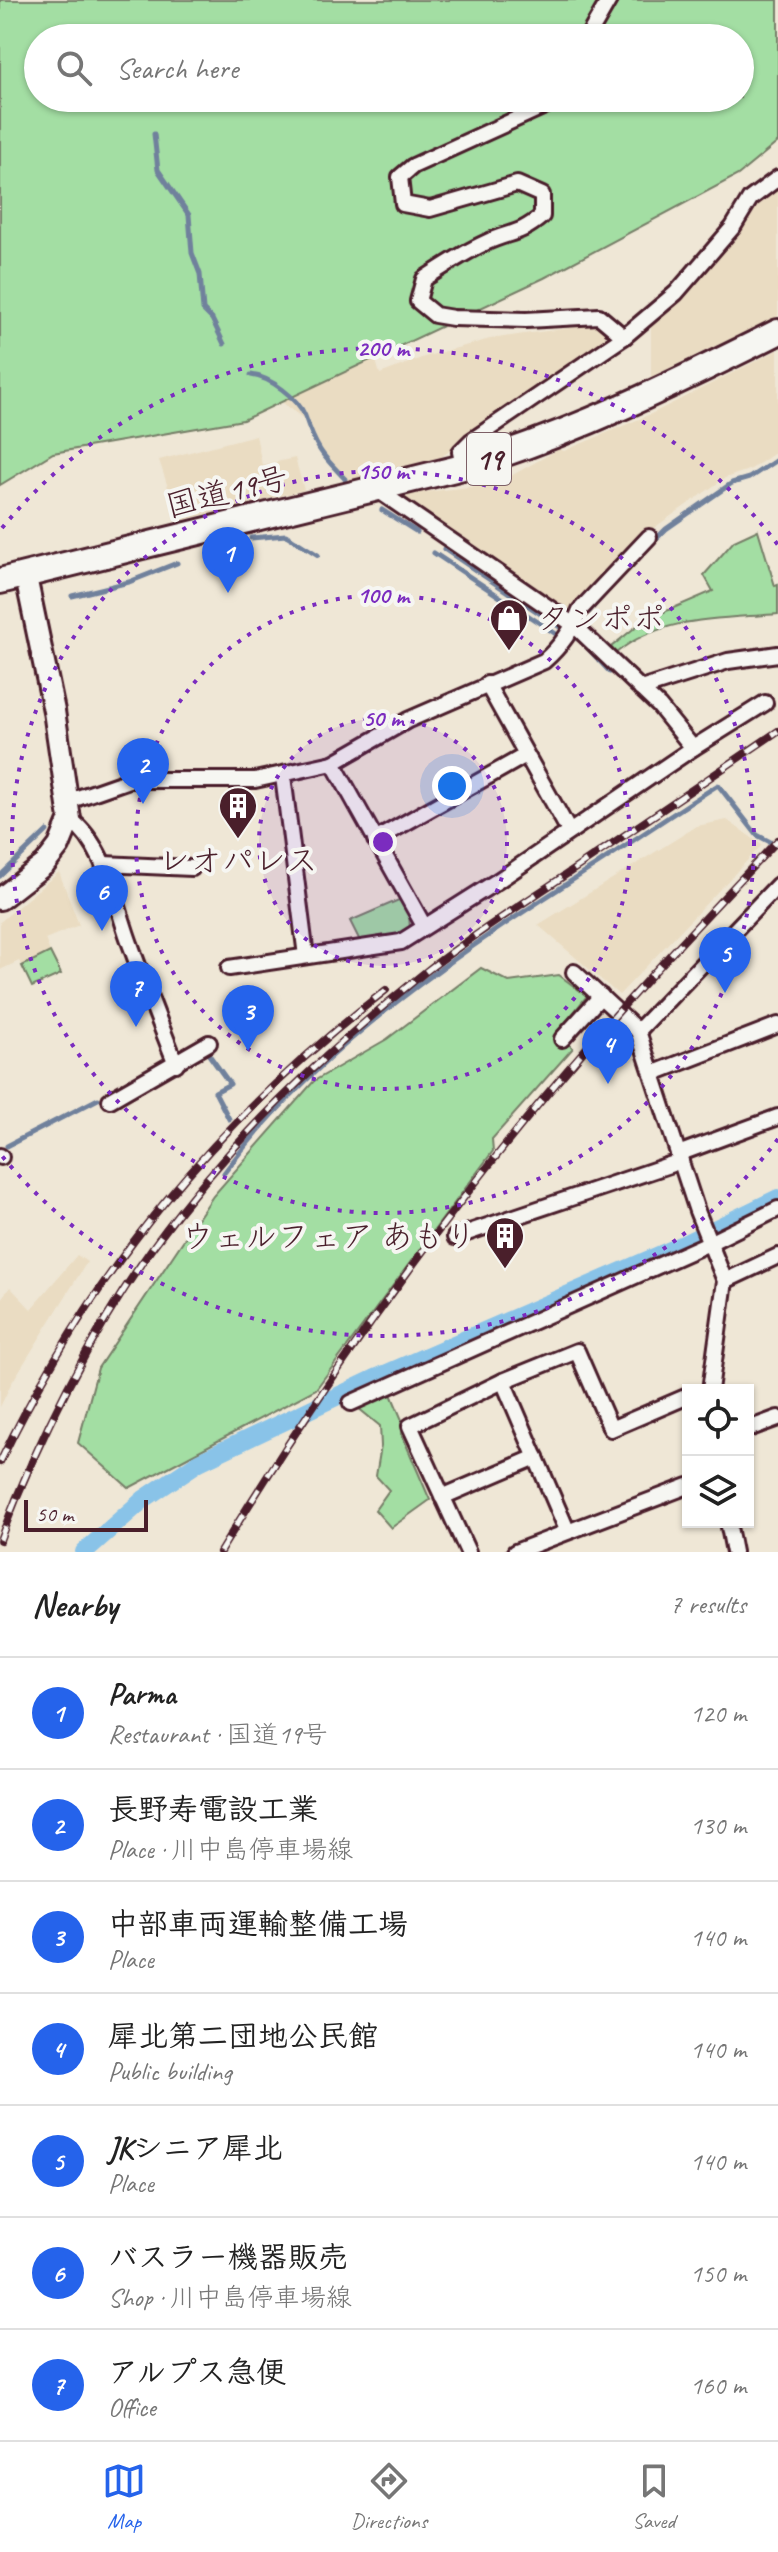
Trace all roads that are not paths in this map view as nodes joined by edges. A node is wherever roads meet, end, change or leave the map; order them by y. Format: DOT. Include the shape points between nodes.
graph roads {
  1 [pos="609,0"];
  2 [pos="595,24"];
  3 [pos="532,112"];
  4 [pos="778,178"];
  5 [pos="778,332"];
  6 [pos="624,337"];
  7 [pos="463,467"];
  8 [pos="375,489"];
  9 [pos="649,537"];
  10 [pos="26,577"];
  11 [pos="0,581"];
  12 [pos="570,631"];
  13 [pos="778,654"];
  14 [pos="487,684"];
  15 [pos="641,689"];
  16 [pos="765,703"];
  17 [pos="693,748"];
  18 [pos="526,755"];
  19 [pos="333,763"];
  20 [pos="283,776"];
  21 [pos="69,810"];
  22 [pos="569,831"];
  23 [pos="375,840"];
  24 [pos="103,864"];
  25 [pos="192,868"];
  26 [pos="778,885"];
  27 [pos="0,899"];
  28 [pos="424,926"];
  29 [pos="306,956"];
  30 [pos="229,968"];
  31 [pos="574,972"];
  32 [pos="601,996"];
  33 [pos="778,1025"];
  34 [pos="638,1031"];
  35 [pos="562,1039"];
  36 [pos="209,1043"];
  37 [pos="176,1064"];
  38 [pos="654,1073"];
  39 [pos="110,1100"];
  40 [pos="778,1117"];
  41 [pos="679,1158"];
  42 [pos="778,1209"];
  43 [pos="455,1237"];
  44 [pos="709,1243"];
  45 [pos="778,1256"];
  46 [pos="725,1281"];
  47 [pos="503,1381"];
  48 [pos="708,1384"];
  49 [pos="682,1399"];
  50 [pos="351,1403"];
  51 [pos="778,1418"];
  52 [pos="754,1427"];
  53 [pos="536,1457"];
  54 [pos="682,1488"];
  55 [pos="442,1497"];
  56 [pos="729,1528"];
  57 [pos="567,1530"];
  58 [pos="468,1552"];
  59 [pos="515,1552"];
  60 [pos="734,1552"];
  1 -- 2 [label="street"];
  3 -- 6 [label="street" via="413,166 400,177 403,204 430,209 517,184 542,195 542,216 525,231 488,241 450,261 424,279 418,301 435,315 453,318 599,316"];
  4 -- 6 [label="street" via="750,199 676,293"];
  5 -- 7 [label="highway, 国道19号 / 19" via="648,396 519,450"];
  6 -- 7 [label="street" via="471,441 460,452"];
  7 -- 8 [label="highway, 国道19号 / 19"];
  8 -- 10 [label="highway, 国道19号 / 19"];
  8 -- 12 [label="street"];
  9 -- 12 [label="street" via="580,610"];
  10 -- 11 [label="highway, 国道19号 / 19"];
  10 -- 21 [label="main road"];
  12 -- 14 [label="street" via="544,661"];
  12 -- 15 [label="street"];
  13 -- 15 [label="street" via="728,661"];
  14 -- 18 [label="street"];
  14 -- 19 [label="street" via="408,720"];
  15 -- 17 [label="street"];
  16 -- 17 [label="street"];
  17 -- 22 [label="street"];
  18 -- 22 [label="street"];
  18 -- 23 [label="street"];
  19 -- 20 [label="street"];
  19 -- 23 [label="street"];
  20 -- 21 [label="street" via="129,780"];
  20 -- 29 [label="street"];
  21 -- 24 [label="street"];
  21 -- 27 [label="main road" via="59,846 45,864"];
  22 -- 28 [label="street"];
  23 -- 28 [label="street"];
  24 -- 25 [label="street"];
  24 -- 37 [label="street"];
  26 -- 34 [label="street"];
  28 -- 29 [label="street" via="401,942"];
  29 -- 30 [label="street"];
  31 -- 32 [label="street"];
  32 -- 34 [label="street"];
  32 -- 35 [label="street"];
  33 -- 38 [label="street"];
  34 -- 38 [label="street"];
  36 -- 37 [label="street"];
  37 -- 39 [label="street"];
  38 -- 41 [label="street"];
  40 -- 41 [label="street"];
  41 -- 43 [label="street"];
  41 -- 44 [label="street"];
  42 -- 44 [label="street"];
  44 -- 46 [label="street"];
  44 -- 50 [label="street"];
  45 -- 46 [label="street"];
  46 -- 48 [label="street"];
  47 -- 49 [label="street" via="577,1351 611,1429"];
  47 -- 53 [label="street"];
  47 -- 55 [label="street" via="410,1426"];
  51 -- 52 [label="street"];
  53 -- 55 [label="street"];
  53 -- 57 [label="street"];
  54 -- 57 [label="street"];
  55 -- 58 [label="street"];
  56 -- 60 [label="street"];
  57 -- 59 [label="street"];
}
